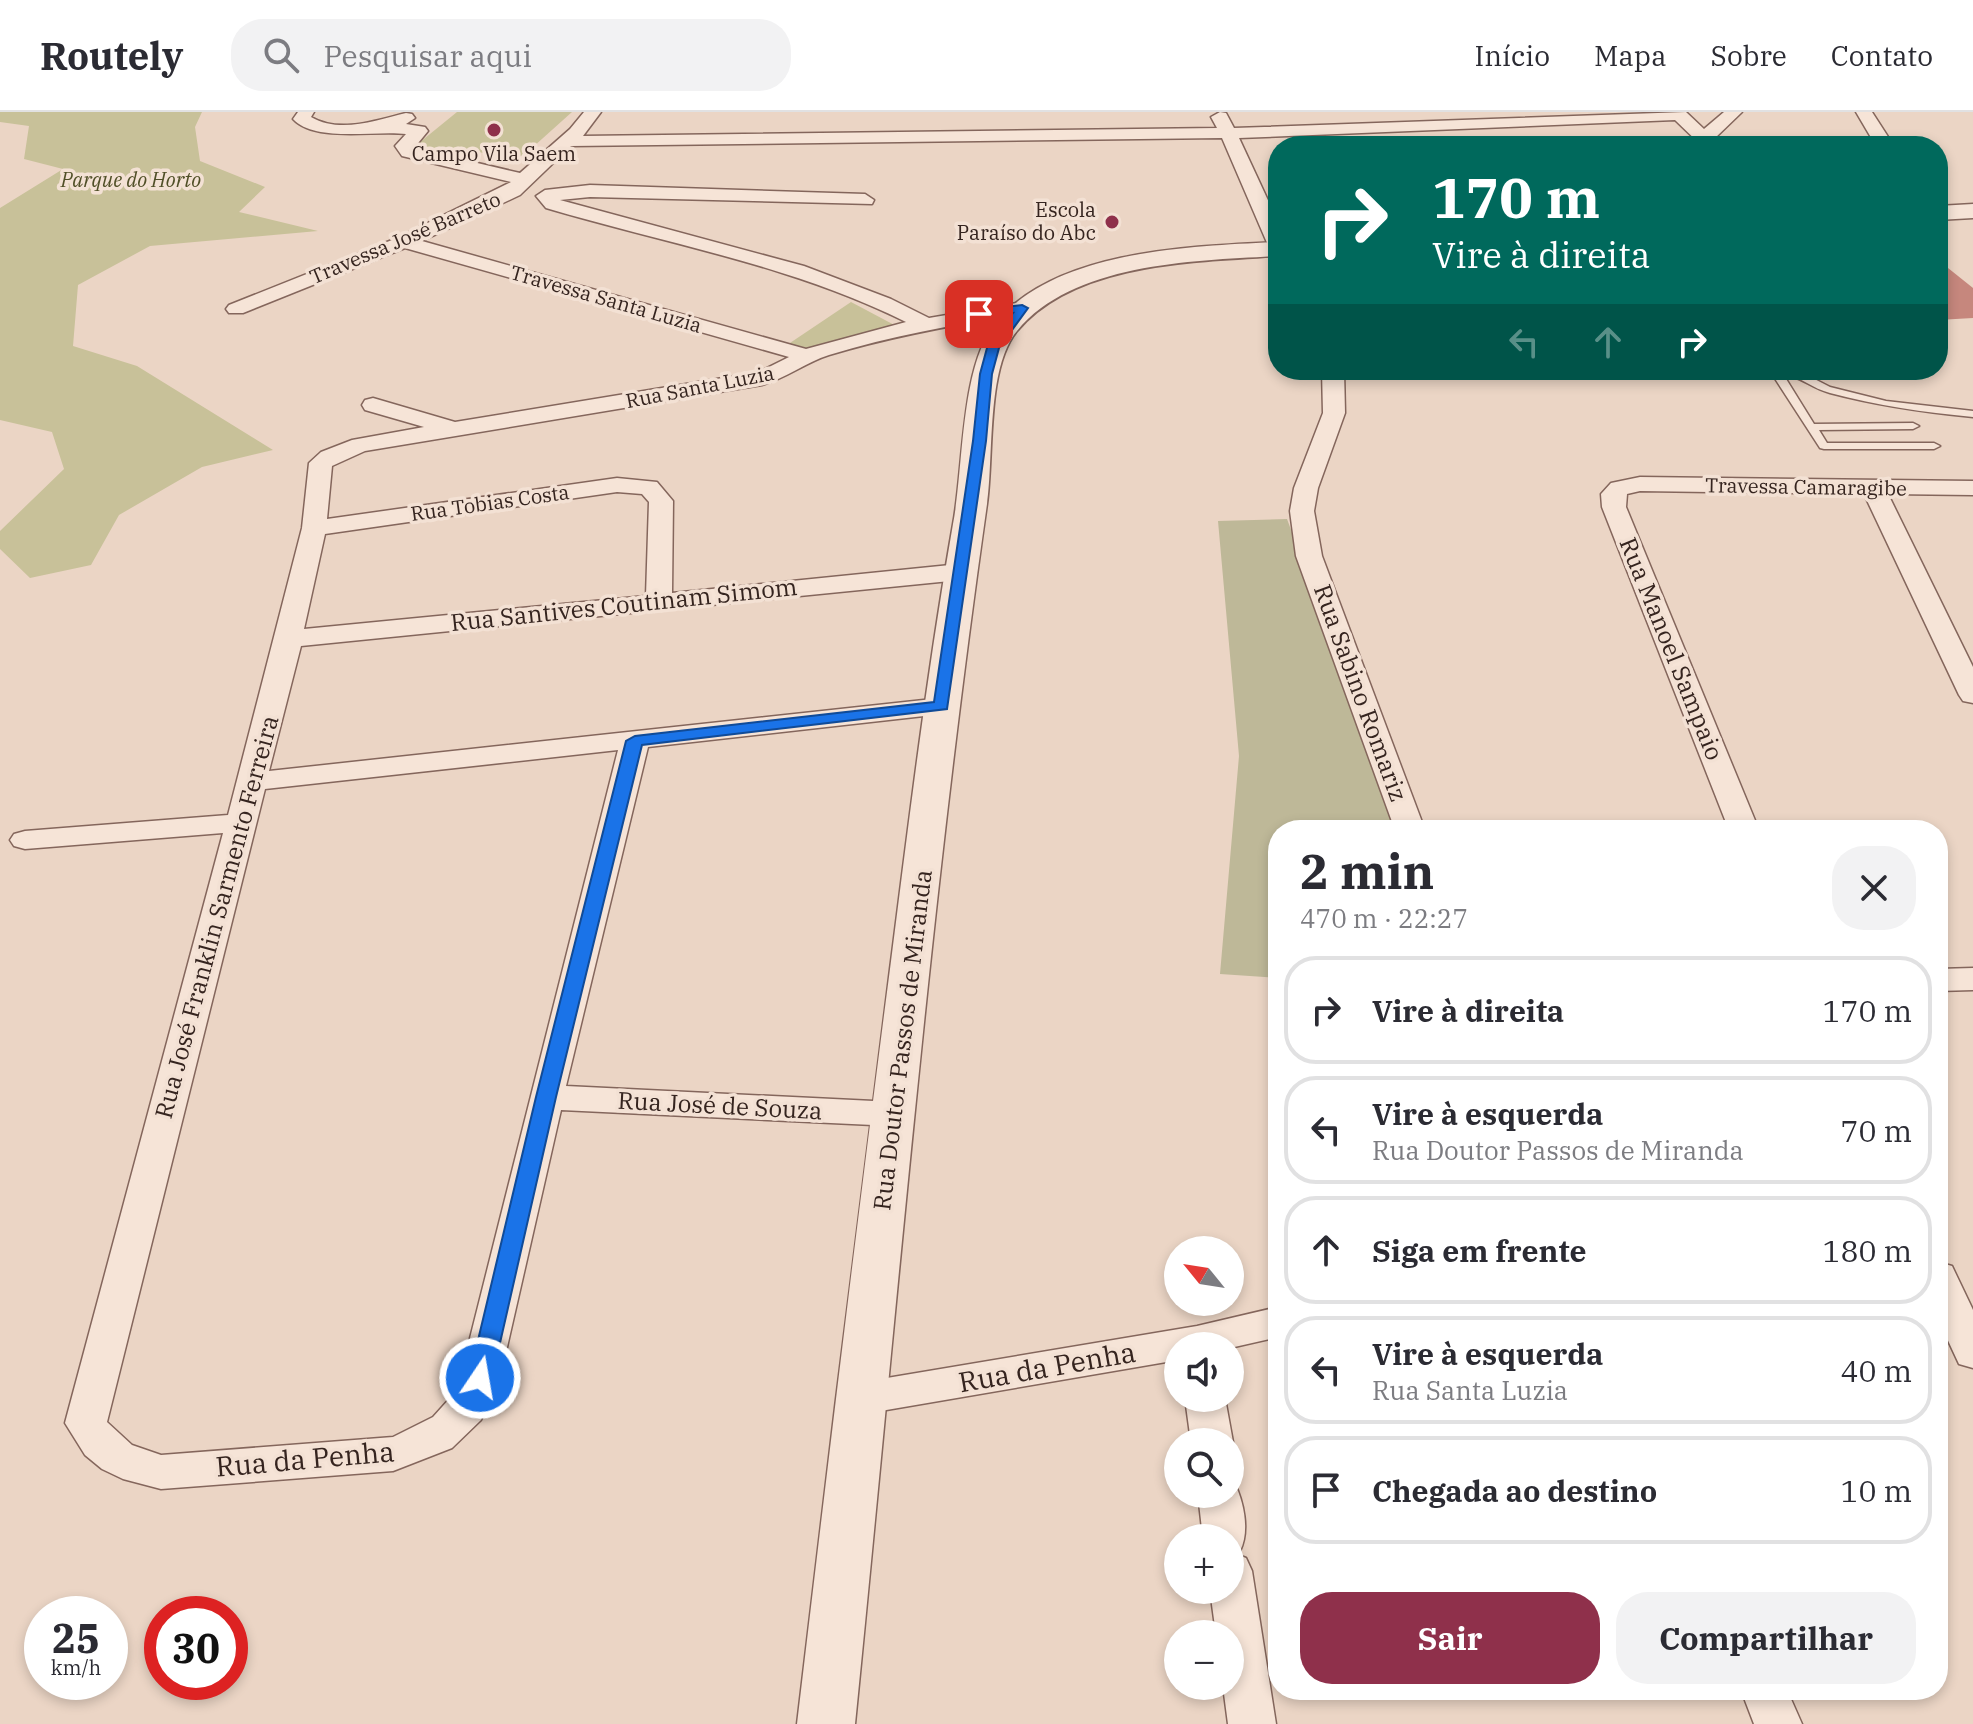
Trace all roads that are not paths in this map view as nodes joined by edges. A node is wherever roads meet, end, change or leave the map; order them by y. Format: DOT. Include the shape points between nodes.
graph roads {
  1 [pos="306,112"];
  2 [pos="415,112"];
  3 [pos="593,112"];
  4 [pos="1218,112"];
  5 [pos="1734,112"];
  6 [pos="1864,112"];
  7 [pos="1678,114"];
  8 [pos="1522,116"];
  9 [pos="1374,120"];
  10 [pos="389,127"];
  11 [pos="1227,133"];
  12 [pos="1702,136"];
  13 [pos="1714,136"];
  14 [pos="1879,136"];
  15 [pos="566,141"];
  16 [pos="519,185"];
  17 [pos="1268,185"];
  18 [pos="1254,186"];
  19 [pos="546,196"];
  20 [pos="865,200"];
  21 [pos="1973,211"];
  22 [pos="1948,212"];
  23 [pos="1268,222"];
  24 [pos="404,242"];
  25 [pos="1268,248"];
  26 [pos="1022,308"];
  27 [pos="236,309"];
  28 [pos="923,323"];
  29 [pos="808,356"];
  30 [pos="1333,380"];
  31 [pos="1778,380"];
  32 [pos="1809,380"];
  33 [pos="373,405"];
  34 [pos="1973,414"];
  35 [pos="1913,426"];
  36 [pos="1811,427"];
  37 [pos="454,429"];
  38 [pos="372,443"];
  39 [pos="1934,446"];
  40 [pos="1640,484"];
  41 [pos="1873,488"];
  42 [pos="1973,488"];
  43 [pos="314,528"];
  44 [pos="960,572"];
  45 [pos="659,601"];
  46 [pos="289,639"];
  47 [pos="1963,656"];
  48 [pos="1973,695"];
  49 [pos="942,706"];
  50 [pos="635,741"];
  51 [pos="251,782"];
  52 [pos="1406,820"];
  53 [pos="1740,820"];
  54 [pos="241,823"];
  55 [pos="25,840"];
  56 [pos="1973,979"];
  57 [pos="1948,980"];
  58 [pos="546,1097"];
  59 [pos="894,1114"];
  60 [pos="1948,1298"];
  61 [pos="1268,1325"];
  62 [pos="1240,1332"];
  63 [pos="1164,1349"];
  64 [pos="1973,1353"];
  65 [pos="863,1398"];
  66 [pos="86,1423"];
  67 [pos="1235,1604"];
  68 [pos="1768,1700"];
  69 [pos="826,1724"];
  70 [pos="1252,1724"];
  71 [pos="1778,1724"];
  1 -- 10 [label="street" via="305,123 321,127"];
  2 -- 10 [label="street"];
  3 -- 15 [label="street, Travessa José Barreto"];
  4 -- 11 [label="street"];
  5 -- 13 [label="street"];
  6 -- 14 [label="street"];
  7 -- 8 [label="street"];
  7 -- 12 [label="street"];
  8 -- 9 [label="street"];
  9 -- 11 [label="street"];
  10 -- 16 [label="street" via="419,131 403,148 408,152"];
  11 -- 15 [label="street"];
  11 -- 18 [label="street"];
  15 -- 16 [label="street, Travessa José Barreto"];
  16 -- 19 [label="street"];
  16 -- 24 [label="street, Travessa José Barreto"];
  17 -- 18 [label="street"];
  18 -- 23 [label="street"];
  19 -- 20 [label="street" via="590,191"];
  19 -- 28 [label="street" via="553,204 824,280"];
  21 -- 22 [label="street"];
  24 -- 27 [label="street, Travessa José Barreto"];
  24 -- 29 [label="street, Travessa Santa Luzia"];
  25 -- 26 [label="street" via="1134,263 1058,287"];
  26 -- 28 [label="street, Rua Santa Luzia"];
  26 -- 44 [label="street, Rua Doutor Passos de Miranda" via="1001,335 982,394"];
  28 -- 29 [label="street, Rua Santa Luzia"];
  29 -- 37 [label="street, Rua Santa Luzia" via="762,378"];
  30 -- 52 [label="street, Rua Sabino Romariz" via="1334,413 1302,511 1309,556"];
  31 -- 36 [label="lane"];
  32 -- 34 [label="lane" via="1886,404"];
  33 -- 37 [label="street"];
  35 -- 36 [label="lane"];
  36 -- 39 [label="lane" via="1824,446"];
  37 -- 38 [label="street, Rua Santa Luzia"];
  38 -- 43 [label="street, Rua José Franklin Sarmento Ferreira" via="342,450 321,463"];
  40 -- 41 [label="street, Travessa Camaragibe"];
  40 -- 53 [label="street, Rua Manoel Sampaio" via="1619,488 1613,494 1614,507"];
  41 -- 42 [label="street, Travessa Camaragibe"];
  41 -- 47 [label="street"];
  43 -- 45 [label="street, Rua Tobias Costa" via="617,485 649,487 661,501"];
  43 -- 46 [label="street, Rua José Franklin Sarmento Ferreira"];
  44 -- 45 [label="street, Rua Santives Coutinam Simom"];
  44 -- 49 [label="street, Rua Doutor Passos de Miranda"];
  45 -- 46 [label="street, Rua Santives Coutinam Simom"];
  46 -- 51 [label="street, Rua José Franklin Sarmento Ferreira"];
  47 -- 48 [label="street"];
  49 -- 50 [label="street"];
  49 -- 59 [label="street, Rua Doutor Passos de Miranda"];
  50 -- 51 [label="street"];
  50 -- 58 [label="street, Rua da Penha"];
  51 -- 54 [label="street, Rua José Franklin Sarmento Ferreira"];
  54 -- 55 [label="street"];
  54 -- 66 [label="street, Rua José Franklin Sarmento Ferreira"];
  56 -- 57 [label="street"];
  58 -- 59 [label="street, Rua José de Souza"];
  58 -- 66 [label="street, Rua da Penha" via="486,1350 471,1404 455,1426 393,1454 161,1472 118,1458 96,1443"];
  59 -- 65 [label="street, Rua Doutor Passos de Miranda"];
  60 -- 64 [label="street"];
  61 -- 62 [label="street, Rua da Penha"];
  63 -- 65 [label="street, Rua da Penha"];
  65 -- 69 [label="street, Rua Doutor Passos de Miranda"];
  67 -- 70 [label="street"];
  68 -- 71 [label="street"];
}
